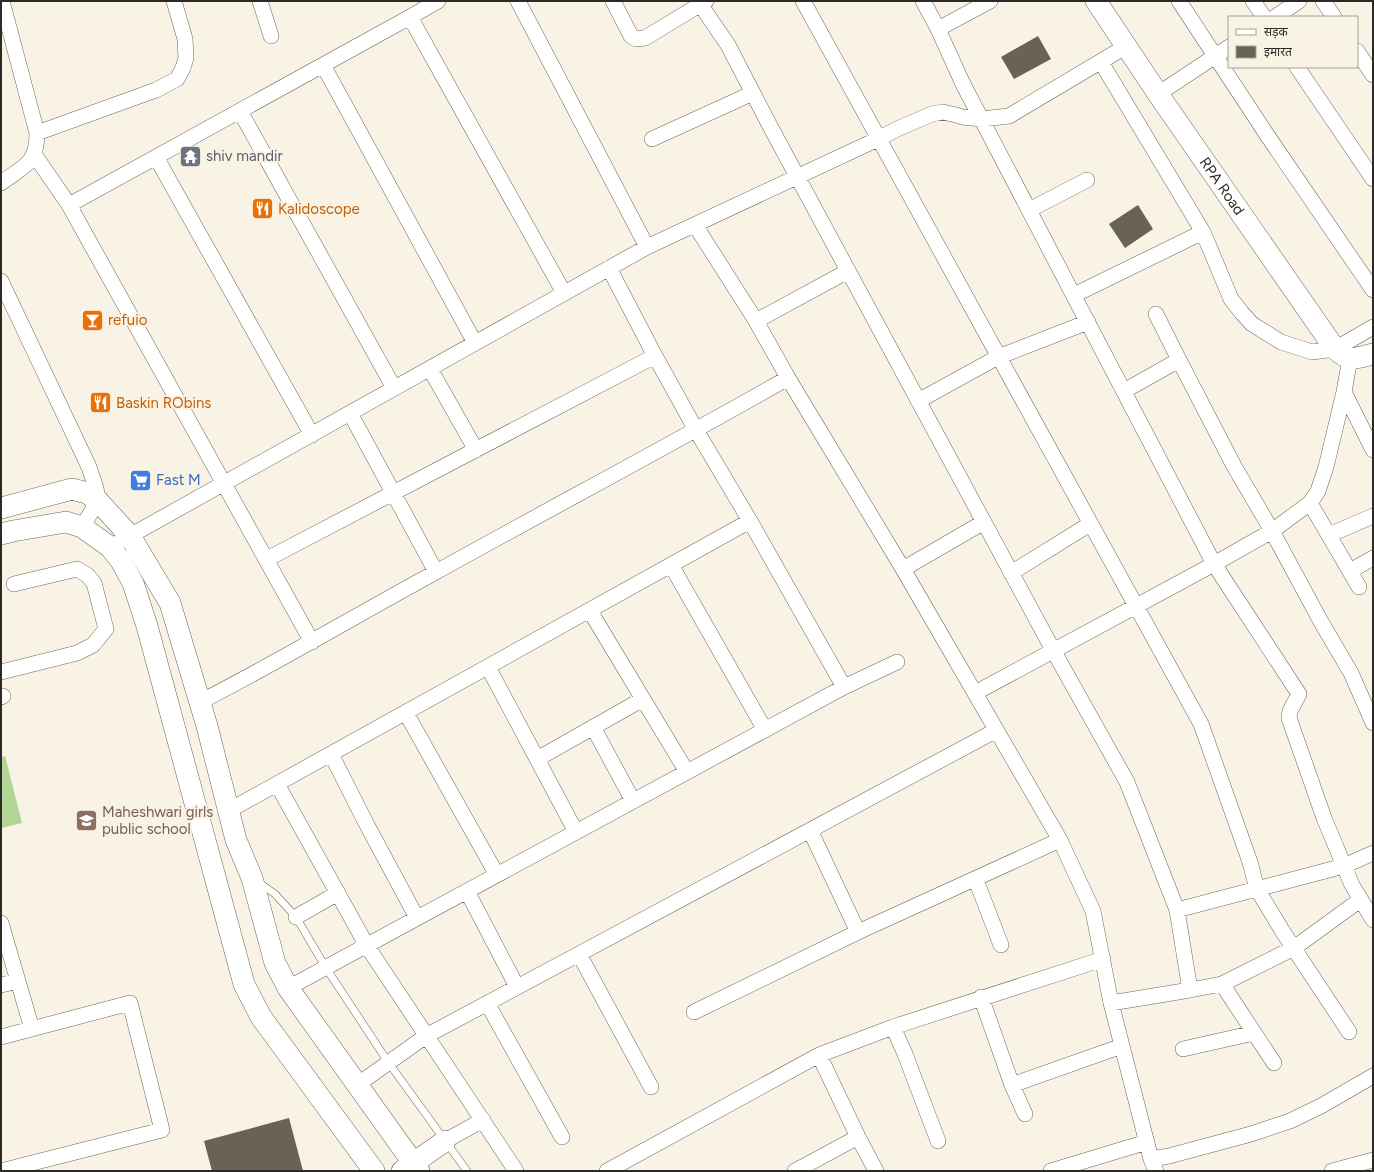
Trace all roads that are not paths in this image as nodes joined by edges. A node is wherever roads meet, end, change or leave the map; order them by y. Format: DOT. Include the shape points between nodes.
graph roads {
  1 [pos="2,1"];
  2 [pos="174,1"];
  3 [pos="260,1"];
  4 [pos="438,1"];
  5 [pos="518,1"];
  6 [pos="613,1"];
  7 [pos="803,1"];
  8 [pos="923,1"];
  9 [pos="990,1"];
  10 [pos="1096,1"];
  11 [pos="1179,1"];
  12 [pos="1253,1"];
  13 [pos="1299,1"];
  14 [pos="1324,1"];
  15 [pos="703,2"];
  16 [pos="410,16"];
  17 [pos="1263,16"];
  18 [pos="1276,16"];
  19 [pos="1333,16"];
  20 [pos="938,29"];
  21 [pos="271,36"];
  22 [pos="1125,47"];
  23 [pos="1228,48"];
  24 [pos="1358,52"];
  25 [pos="1215,56"];
  26 [pos="1101,62"];
  27 [pos="322,65"];
  28 [pos="1298,68"];
  29 [pos="1373,75"];
  30 [pos="753,92"];
  31 [pos="1158,94"];
  32 [pos="240,111"];
  33 [pos="982,119"];
  34 [pos="37,133"];
  35 [pos="652,139"];
  36 [pos="878,139"];
  37 [pos="34,154"];
  38 [pos="156,157"];
  39 [pos="798,177"];
  40 [pos="1373,179"];
  41 [pos="1087,180"];
  42 [pos="1,183"];
  43 [pos="69,205"];
  44 [pos="1029,210"];
  45 [pos="695,225"];
  46 [pos="1203,232"];
  47 [pos="647,247"];
  48 [pos="610,268"];
  49 [pos="848,271"];
  50 [pos="1,281"];
  51 [pos="1373,290"];
  52 [pos="564,294"];
  53 [pos="1074,295"];
  54 [pos="1156,314"];
  55 [pos="756,321"];
  56 [pos="1088,322"];
  57 [pos="1373,327"];
  58 [pos="475,343"];
  59 [pos="655,356"];
  60 [pos="998,357"];
  61 [pos="1357,358"];
  62 [pos="1179,360"];
  63 [pos="430,368"];
  64 [pos="788,378"];
  65 [pos="394,388"];
  66 [pos="1124,391"];
  67 [pos="1344,392"];
  68 [pos="918,400"];
  69 [pos="350,413"];
  70 [pos="696,430"];
  71 [pos="312,434"];
  72 [pos="476,450"];
  73 [pos="1373,450"];
  74 [pos="225,483"];
  75 [pos="392,493"];
  76 [pos="98,501"];
  77 [pos="1310,503"];
  78 [pos="1,508"];
  79 [pos="1373,516"];
  80 [pos="750,521"];
  81 [pos="984,522"];
  82 [pos="1090,524"];
  83 [pos="82,526"];
  84 [pos="1272,531"];
  85 [pos="1,534"];
  86 [pos="1329,535"];
  87 [pos="130,536"];
  88 [pos="110,547"];
  89 [pos="1373,558"];
  90 [pos="267,559"];
  91 [pos="1214,564"];
  92 [pos="671,565"];
  93 [pos="903,569"];
  94 [pos="1350,571"];
  95 [pos="436,572"];
  96 [pos="1011,573"];
  97 [pos="14,584"];
  98 [pos="1359,587"];
  99 [pos="1135,606"];
  100 [pos="590,611"];
  101 [pos="312,642"];
  102 [pos="1053,650"];
  103 [pos="897,662"];
  104 [pos="488,667"];
  105 [pos="1,672"];
  106 [pos="844,686"];
  107 [pos="975,693"];
  108 [pos="643,699"];
  109 [pos="200,702"];
  110 [pos="406,713"];
  111 [pos="1373,722"];
  112 [pos="593,727"];
  113 [pos="765,730"];
  114 [pos="995,731"];
  115 [pos="331,754"];
  116 [pos="537,758"];
  117 [pos="686,772"];
  118 [pos="277,784"];
  119 [pos="633,801"];
  120 [pos="228,811"];
  121 [pos="810,830"];
  122 [pos="576,832"];
  123 [pos="1060,840"];
  124 [pos="1373,853"];
  125 [pos="1344,866"];
  126 [pos="497,875"];
  127 [pos="252,878"];
  128 [pos="976,880"];
  129 [pos="1257,889"];
  130 [pos="467,891"];
  131 [pos="338,893"];
  132 [pos="1360,900"];
  133 [pos="1177,910"];
  134 [pos="296,916"];
  135 [pos="417,918"];
  136 [pos="1373,920"];
  137 [pos="1,923"];
  138 [pos="858,932"];
  139 [pos="1000,945"];
  140 [pos="367,946"];
  141 [pos="1294,948"];
  142 [pos="579,954"];
  143 [pos="1103,959"];
  144 [pos="326,968"];
  145 [pos="18,980"];
  146 [pos="1222,984"];
  147 [pos="1,985"];
  148 [pos="517,987"];
  149 [pos="288,988"];
  150 [pos="1190,990"];
  151 [pos="981,997"];
  152 [pos="487,1003"];
  153 [pos="1111,1003"];
  154 [pos="694,1012"];
  155 [pos="893,1027"];
  156 [pos="32,1029"];
  157 [pos="1349,1032"];
  158 [pos="1254,1034"];
  159 [pos="426,1036"];
  160 [pos="1,1037"];
  161 [pos="1122,1046"];
  162 [pos="1183,1049"];
  163 [pos="819,1055"];
  164 [pos="388,1062"];
  165 [pos="1274,1064"];
  166 [pos="1373,1076"];
  167 [pos="357,1085"];
  168 [pos="1012,1085"];
  169 [pos="651,1087"];
  170 [pos="1025,1114"];
  171 [pos="483,1120"];
  172 [pos="562,1137"];
  173 [pos="858,1137"];
  174 [pos="445,1141"];
  175 [pos="938,1141"];
  176 [pos="1147,1142"];
  177 [pos="1373,1160"];
  178 [pos="1154,1165"];
  179 [pos="411,1168"];
  180 [pos="615,1169"];
  181 [pos="1,1171"];
  182 [pos="374,1171"];
  183 [pos="467,1171"];
  184 [pos="516,1171"];
  185 [pos="795,1171"];
  186 [pos="876,1171"];
  187 [pos="1052,1171"];
  188 [pos="1332,1171"];
  1 -- 34 [label="street"];
  2 -- 34 [label="street" via="185,40 186,58 177,79 156,90"];
  3 -- 21 [label="street"];
  4 -- 16 [label="street"];
  5 -- 47 [label="street"];
  6 -- 15 [label="street" via="631,36 636,39 645,38"];
  7 -- 36 [label="street"];
  8 -- 20 [label="street"];
  9 -- 20 [label="street"];
  10 -- 22 [label="street, RPA Road"];
  11 -- 25 [label="street"];
  12 -- 17 [label="street"];
  13 -- 18 [label="street"];
  14 -- 19 [label="street"];
  15 -- 30 [label="street"];
  16 -- 27 [label="street"];
  16 -- 52 [label="street"];
  20 -- 33 [label="street"];
  22 -- 26 [label="street"];
  22 -- 31 [label="street, RPA Road"];
  23 -- 25 [label="street"];
  24 -- 29 [label="street"];
  25 -- 31 [label="street"];
  25 -- 51 [label="street"];
  26 -- 33 [label="street" via="1009,116"];
  26 -- 46 [label="street"];
  27 -- 32 [label="street"];
  27 -- 58 [label="street"];
  28 -- 40 [label="street"];
  30 -- 35 [label="street"];
  30 -- 39 [label="street"];
  31 -- 61 [label="street, RPA Road"];
  32 -- 38 [label="street"];
  32 -- 65 [label="street"];
  33 -- 36 [label="street" via="943,112 932,114"];
  33 -- 44 [label="street"];
  34 -- 37 [label="street"];
  36 -- 39 [label="street"];
  36 -- 60 [label="street"];
  37 -- 42 [label="street" via="31,162"];
  37 -- 43 [label="street"];
  38 -- 43 [label="street"];
  38 -- 71 [label="street"];
  39 -- 45 [label="street"];
  39 -- 49 [label="street"];
  41 -- 44 [label="street"];
  43 -- 74 [label="street"];
  44 -- 53 [label="street"];
  45 -- 47 [label="street"];
  45 -- 55 [label="street"];
  46 -- 53 [label="street"];
  46 -- 61 [label="street" via="1231,299 1252,324 1281,342 1301,349"];
  47 -- 48 [label="street"];
  48 -- 52 [label="street"];
  48 -- 59 [label="street"];
  49 -- 55 [label="street"];
  49 -- 68 [label="street"];
  50 -- 76 [label="street" via="89,467"];
  52 -- 58 [label="street"];
  53 -- 56 [label="street"];
  54 -- 62 [label="street"];
  55 -- 64 [label="street"];
  56 -- 60 [label="street"];
  56 -- 66 [label="street"];
  57 -- 61 [label="street"];
  58 -- 63 [label="street"];
  59 -- 70 [label="street"];
  59 -- 72 [label="street"];
  60 -- 68 [label="street"];
  60 -- 82 [label="street"];
  61 -- 67 [label="street"];
  62 -- 66 [label="street"];
  62 -- 84 [label="street" via="1234,466"];
  63 -- 65 [label="street"];
  63 -- 72 [label="street"];
  64 -- 70 [label="street"];
  64 -- 93 [label="street"];
  65 -- 69 [label="street"];
  66 -- 91 [label="street"];
  67 -- 73 [label="street"];
  67 -- 77 [label="street" via="1326,467 1318,491"];
  68 -- 81 [label="street"];
  69 -- 71 [label="street"];
  69 -- 75 [label="street"];
  70 -- 80 [label="street"];
  70 -- 95 [label="street"];
  71 -- 74 [label="street"];
  72 -- 75 [label="street"];
  74 -- 87 [label="street"];
  74 -- 90 [label="street"];
  75 -- 90 [label="street"];
  75 -- 95 [label="street"];
  76 -- 78 [label="street" via="87,493 72,489"];
  76 -- 83 [label="street"];
  76 -- 87 [label="street"];
  77 -- 84 [label="street"];
  77 -- 86 [label="street"];
  79 -- 86 [label="street"];
  80 -- 92 [label="street"];
  80 -- 106 [label="street"];
  81 -- 93 [label="street"];
  81 -- 96 [label="street"];
  82 -- 96 [label="street"];
  82 -- 99 [label="street"];
  83 -- 85 [label="street" via="66,522"];
  83 -- 88 [label="street"];
  84 -- 91 [label="street"];
  84 -- 111 [label="street" via="1351,673"];
  86 -- 94 [label="street"];
  87 -- 88 [label="street"];
  87 -- 109 [label="street" via="170,604"];
  88 -- 182 [label="street" via="133,583 147,626 244,984 261,1017"];
  89 -- 94 [label="street"];
  90 -- 101 [label="street"];
  91 -- 99 [label="street"];
  91 -- 125 [label="street" via="1299,694 1289,718 1324,818"];
  92 -- 100 [label="street"];
  92 -- 113 [label="street"];
  93 -- 107 [label="street"];
  94 -- 98 [label="street"];
  95 -- 101 [label="street"];
  96 -- 102 [label="street"];
  97 -- 105 [label="street" via="77,569 94,583 106,629 93,645 77,653"];
  99 -- 102 [label="street"];
  99 -- 129 [label="street" via="1201,724 1250,862"];
  100 -- 104 [label="street"];
  100 -- 108 [label="street"];
  101 -- 109 [label="street"];
  102 -- 107 [label="street"];
  102 -- 133 [label="street" via="1127,782"];
  103 -- 106 [label="street"];
  104 -- 110 [label="street"];
  104 -- 116 [label="street"];
  106 -- 113 [label="street"];
  107 -- 114 [label="street"];
  108 -- 112 [label="street"];
  108 -- 117 [label="street"];
  109 -- 120 [label="street"];
  110 -- 115 [label="street"];
  110 -- 126 [label="street"];
  112 -- 116 [label="street"];
  112 -- 119 [label="street"];
  113 -- 117 [label="street"];
  114 -- 121 [label="street"];
  114 -- 123 [label="street"];
  115 -- 118 [label="street"];
  115 -- 135 [label="street"];
  116 -- 122 [label="street"];
  117 -- 119 [label="street"];
  118 -- 120 [label="street"];
  118 -- 131 [label="street"];
  119 -- 122 [label="street"];
  120 -- 127 [label="street" via="236,840"];
  121 -- 138 [label="street"];
  121 -- 142 [label="street"];
  122 -- 126 [label="street"];
  123 -- 128 [label="street"];
  123 -- 143 [label="street" via="1093,911"];
  124 -- 125 [label="street"];
  125 -- 129 [label="street"];
  125 -- 132 [label="street"];
  126 -- 130 [label="street"];
  127 -- 134 [label="lane" via="275,894"];
  127 -- 149 [label="street" via="275,963"];
  128 -- 138 [label="street"];
  128 -- 139 [label="street"];
  129 -- 133 [label="street"];
  129 -- 141 [label="street"];
  130 -- 135 [label="street"];
  130 -- 148 [label="street"];
  131 -- 134 [label="street"];
  131 -- 140 [label="street"];
  132 -- 136 [label="street"];
  132 -- 141 [label="street"];
  133 -- 150 [label="street"];
  134 -- 144 [label="lane"];
  135 -- 140 [label="street"];
  137 -- 145 [label="street"];
  138 -- 154 [label="street"];
  140 -- 144 [label="street"];
  140 -- 159 [label="street"];
  141 -- 146 [label="street"];
  141 -- 157 [label="street"];
  142 -- 148 [label="street"];
  142 -- 169 [label="street"];
  143 -- 151 [label="street"];
  143 -- 153 [label="street"];
  144 -- 149 [label="street"];
  144 -- 164 [label="lane"];
  145 -- 147 [label="street"];
  145 -- 156 [label="street"];
  146 -- 150 [label="street"];
  146 -- 158 [label="street"];
  148 -- 152 [label="street"];
  149 -- 167 [label="street"];
  150 -- 153 [label="street"];
  151 -- 155 [label="street"];
  151 -- 168 [label="street"];
  152 -- 159 [label="street"];
  152 -- 172 [label="street"];
  153 -- 161 [label="street"];
  155 -- 163 [label="street"];
  155 -- 175 [label="street"];
  156 -- 160 [label="street"];
  156 -- 181 [label="street" via="130,1003 162,1130"];
  158 -- 162 [label="street"];
  158 -- 165 [label="street"];
  159 -- 164 [label="street"];
  159 -- 171 [label="street"];
  161 -- 168 [label="street"];
  161 -- 176 [label="street"];
  163 -- 173 [label="street"];
  163 -- 180 [label="street"];
  164 -- 167 [label="street"];
  164 -- 174 [label="lane"];
  166 -- 178 [label="street" via="1290,1121 1176,1154"];
  167 -- 179 [label="street"];
  168 -- 170 [label="street"];
  171 -- 174 [label="street"];
  171 -- 184 [label="street"];
  173 -- 185 [label="street"];
  173 -- 186 [label="street"];
  174 -- 179 [label="street"];
  174 -- 183 [label="lane"];
  176 -- 178 [label="street"];
  176 -- 187 [label="street"];
  177 -- 188 [label="street"];
}
